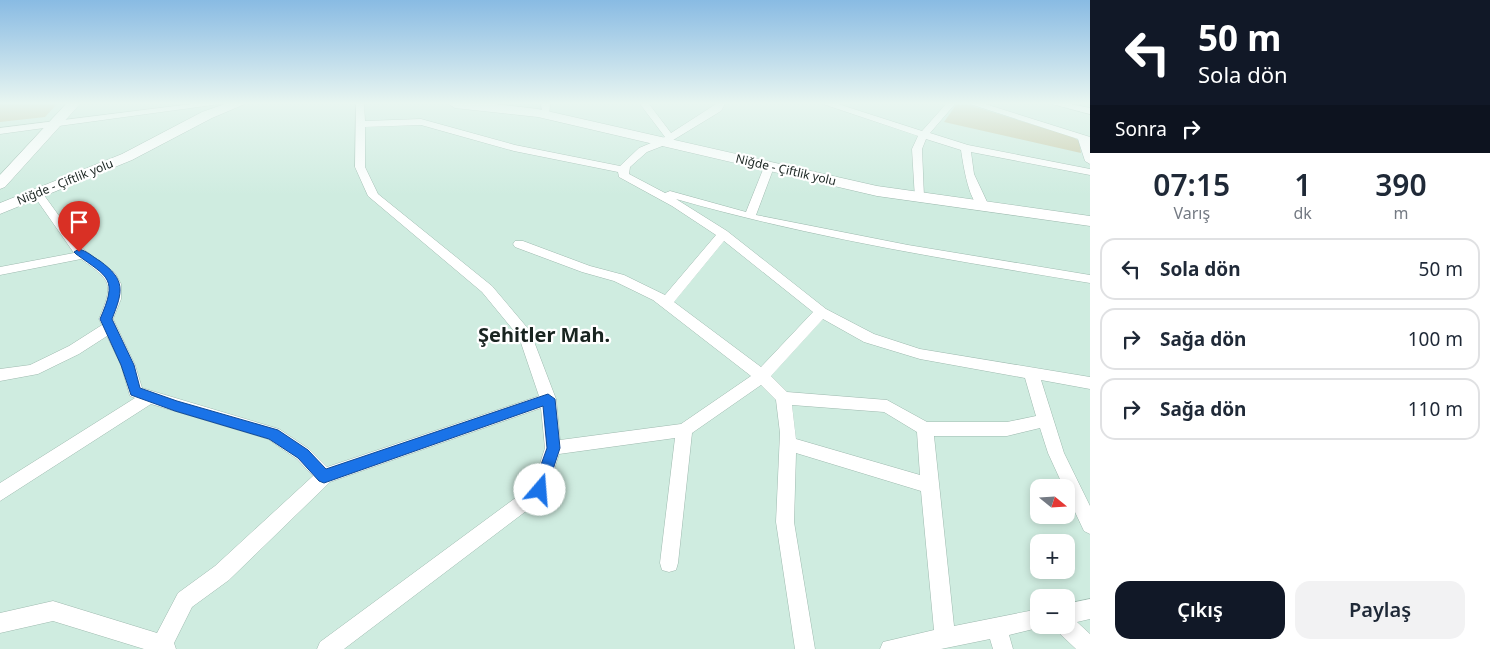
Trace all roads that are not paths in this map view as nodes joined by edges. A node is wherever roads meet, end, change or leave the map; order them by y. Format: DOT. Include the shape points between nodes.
graph roads {
  1 [pos="42,134"];
  2 [pos="44,134"];
  3 [pos="170,134"];
  4 [pos="359,134"];
  5 [pos="465,134"];
  6 [pos="640,134"];
  7 [pos="662,134"];
  8 [pos="677,134"];
  9 [pos="1071,134"];
  10 [pos="923,135"];
  11 [pos="1086,139"];
  12 [pos="666,141"];
  13 [pos="966,148"];
  14 [pos="1090,161"];
  15 [pos="769,167"];
  16 [pos="624,170"];
  17 [pos="1090,172"];
  18 [pos="0,175"];
  19 [pos="0,184"];
  20 [pos="652,189"];
  21 [pos="37,193"];
  22 [pos="920,197"];
  23 [pos="983,206"];
  24 [pos="0,209"];
  25 [pos="750,217"];
  26 [pos="1090,221"];
  27 [pos="722,234"];
  28 [pos="519,244"];
  29 [pos="84,255"];
  30 [pos="0,271"];
  31 [pos="1090,280"];
  32 [pos="666,303"];
  33 [pos="821,312"];
  34 [pos="110,327"];
  35 [pos="1031,374"];
  36 [pos="0,375"];
  37 [pos="762,376"];
  38 [pos="1090,383"];
  39 [pos="149,397"];
  40 [pos="783,398"];
  41 [pos="548,399"];
  42 [pos="1046,420"];
  43 [pos="925,429"];
  44 [pos="684,430"];
  45 [pos="788,444"];
  46 [pos="553,448"];
  47 [pos="324,476"];
  48 [pos="930,486"];
  49 [pos="0,493"];
  50 [pos="1090,525"];
  51 [pos="670,563"];
  52 [pos="1090,609"];
  53 [pos="1075,612"];
  54 [pos="1030,621"];
  55 [pos="0,624"];
  56 [pos="996,628"];
  57 [pos="1075,634"];
  58 [pos="945,638"];
  59 [pos="162,647"];
  60 [pos="1090,648"];
  61 [pos="328,649"];
  62 [pos="805,649"];
  63 [pos="890,649"];
  64 [pos="1003,649"];
  1 -- 18 [label="main road"];
  2 -- 19 [label="main road"];
  3 -- 21 [label="main road, Niğde - Çiftlik yolu" via="127,157"];
  4 -- 41 [label="street" via="360,168 373,196 487,289 525,335"];
  5 -- 16 [label="street" via="514,148"];
  6 -- 12 [label="main road, Niğde - Çiftlik yolu"];
  7 -- 12 [label="street"];
  8 -- 12 [label="street"];
  9 -- 11 [label="street"];
  10 -- 13 [label="street"];
  10 -- 22 [label="street" via="918,149"];
  11 -- 14 [label="street"];
  12 -- 15 [label="main road, Niğde - Çiftlik yolu"];
  12 -- 16 [label="street" via="643,150"];
  13 -- 17 [label="street"];
  13 -- 23 [label="street" via="969,174"];
  15 -- 22 [label="main road, Niğde - Çiftlik yolu"];
  15 -- 25 [label="street"];
  16 -- 20 [label="street" via="623,175"];
  20 -- 25 [label="street"];
  20 -- 27 [label="street"];
  21 -- 24 [label="main road, Niğde - Çiftlik yolu"];
  21 -- 29 [label="street"];
  22 -- 23 [label="main road, Niğde - Çiftlik yolu"];
  23 -- 26 [label="main road, Niğde - Çiftlik yolu"];
  25 -- 31 [label="street" via="908,249"];
  27 -- 32 [label="street"];
  27 -- 33 [label="street"];
  28 -- 32 [label="street" via="635,284"];
  29 -- 30 [label="street"];
  29 -- 34 [label="street" via="109,273 115,284 114,299 106,319"];
  32 -- 37 [label="street"];
  33 -- 35 [label="street" via="869,338 912,351"];
  33 -- 37 [label="street"];
  34 -- 36 [label="street" via="74,350 33,370"];
  34 -- 39 [label="street" via="128,365 135,392"];
  35 -- 38 [label="street"];
  35 -- 42 [label="street"];
  37 -- 40 [label="street"];
  37 -- 44 [label="street"];
  39 -- 47 [label="street" via="273,434 303,454"];
  39 -- 49 [label="street"];
  40 -- 43 [label="street" via="887,406"];
  40 -- 45 [label="street"];
  41 -- 46 [label="street"];
  41 -- 47 [label="street"];
  42 -- 43 [label="street" via="1007,429"];
  42 -- 50 [label="street" via="1056,453"];
  43 -- 48 [label="street"];
  44 -- 46 [label="street"];
  44 -- 51 [label="street"];
  45 -- 48 [label="street"];
  45 -- 62 [label="street" via="785,522"];
  46 -- 61 [label="street" via="540,490"];
  47 -- 59 [label="street" via="222,573 185,600"];
  48 -- 58 [label="street"];
  52 -- 53 [label="street"];
  54 -- 56 [label="street"];
  55 -- 59 [label="street" via="53,611"];
  56 -- 58 [label="street"];
  56 -- 64 [label="street"];
  57 -- 60 [label="street"];
  58 -- 63 [label="street"];
}
